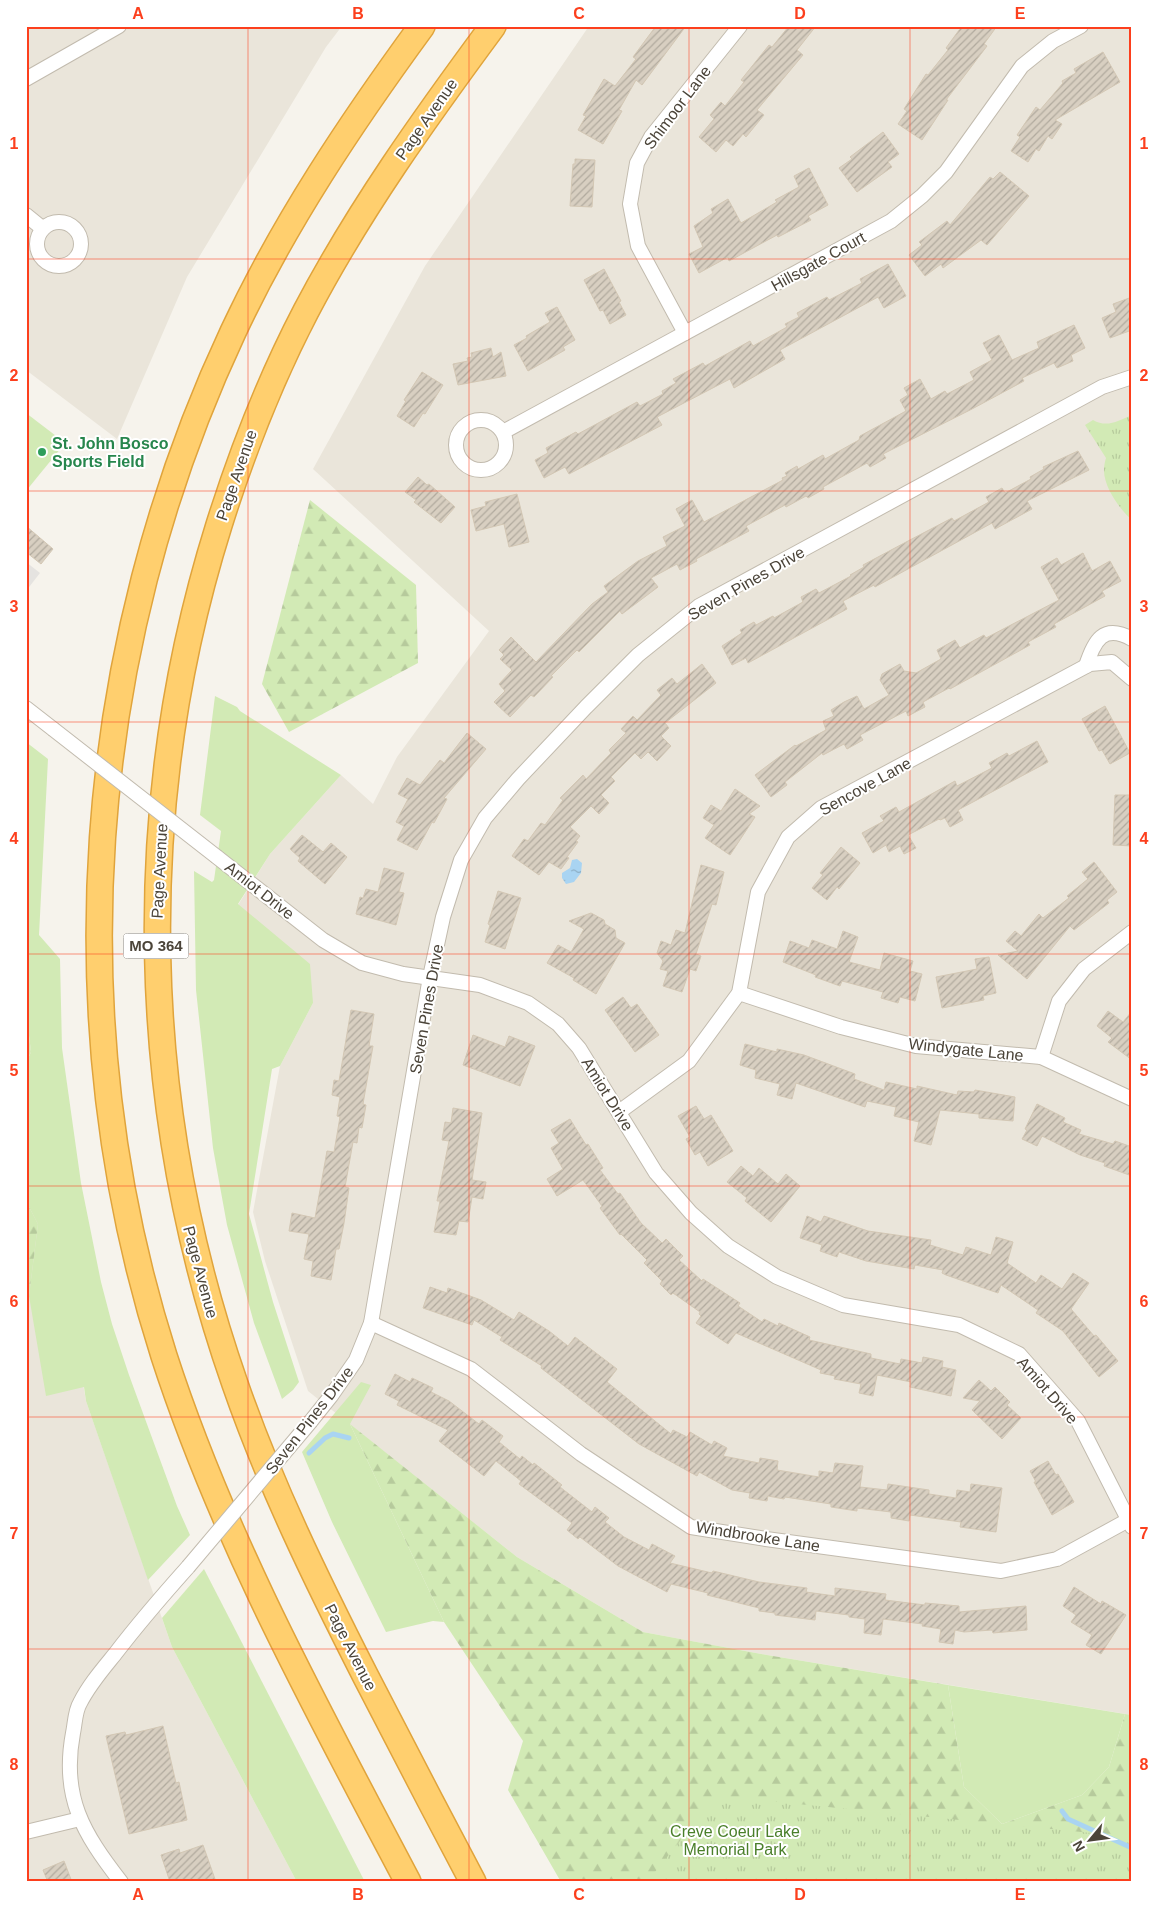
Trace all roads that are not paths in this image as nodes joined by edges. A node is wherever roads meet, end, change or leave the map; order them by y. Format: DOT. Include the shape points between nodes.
graph roads {
  1 [pos="119,26"];
  2 [pos="422,26"];
  3 [pos="493,26"];
  4 [pos="740,26"];
  5 [pos="1081,26"];
  6 [pos="26,79"];
  7 [pos="26,215"];
  8 [pos="42,228"];
  9 [pos="685,333"];
  10 [pos="1132,376"];
  11 [pos="503,432"];
  12 [pos="1132,639"];
  13 [pos="1086,666"];
  14 [pos="1131,675"];
  15 [pos="26,708"];
  16 [pos="1132,932"];
  17 [pos="430,977"];
  18 [pos="738,993"];
  19 [pos="1041,1057"];
  20 [pos="1132,1099"];
  21 [pos="619,1112"];
  22 [pos="371,1324"];
  23 [pos="1130,1522"];
  24 [pos="80,1819"];
  25 [pos="26,1832"];
  26 [pos="121,1882"];
  27 [pos="408,1882"];
  28 [pos="473,1882"];
  1 -- 6 [label="street"];
  2 -- 27 [label="highway" via="360,113 292,219 233,332 184,450 150,555 128,644 103,818 99,895 100,1012 114,1140 146,1292 164,1354 207,1474 235,1540"];
  3 -- 28 [label="highway, Page Avenue / MO 364" via="438,100 362,213 304,314 253,426 212,546 182,670 164,780 156,911 160,1033 174,1150 197,1261 218,1336 256,1442 302,1547"];
  4 -- 9 [label="street, Shimoor Lane" via="652,137 637,163 630,204 638,246"];
  5 -- 9 [label="street, Hillsgate Court" via="1053,41 1022,66 946,172 891,221"];
  7 -- 8 [label="street"];
  9 -- 11 [label="street, Hillsgate Court"];
  10 -- 17 [label="street, Seven Pines Drive" via="1102,387 699,606 638,655 518,779 485,818 461,860 443,917"];
  12 -- 13 [label="street" via="1122,633 1105,633 1097,640"];
  13 -- 14 [label="street, Sencove Lane" via="1112,662"];
  13 -- 18 [label="street, Sencove Lane" via="821,808 788,837 758,892"];
  15 -- 17 [label="street, Amiot Drive, bridge" via="323,940 362,963 403,974"];
  16 -- 19 [label="street" via="1084,969 1059,1001"];
  17 -- 21 [label="street, Amiot Drive" via="480,986 528,1003 558,1024 579,1048"];
  17 -- 22 [label="street, Seven Pines Drive"];
  18 -- 19 [label="street, Windygate Lane" via="841,1027 916,1046"];
  18 -- 21 [label="street, Sencove Lane" via="689,1060"];
  19 -- 20 [label="street, Windygate Lane"];
  21 -- 23 [label="street, Amiot Drive" via="656,1173 691,1213 728,1246 777,1277 843,1305 959,1325 1019,1354 1078,1421"];
  22 -- 23 [label="street, Windbrooke Lane" via="471,1369 581,1454 691,1527 1001,1571 1057,1559"];
  22 -- 24 [label="street, Seven Pines Drive, bridge" via="356,1360 331,1396 138,1624 78,1705 69,1764"];
  24 -- 25 [label="street"];
  24 -- 26 [label="street, Seven Pines Drive" via="90,1839"];
}
